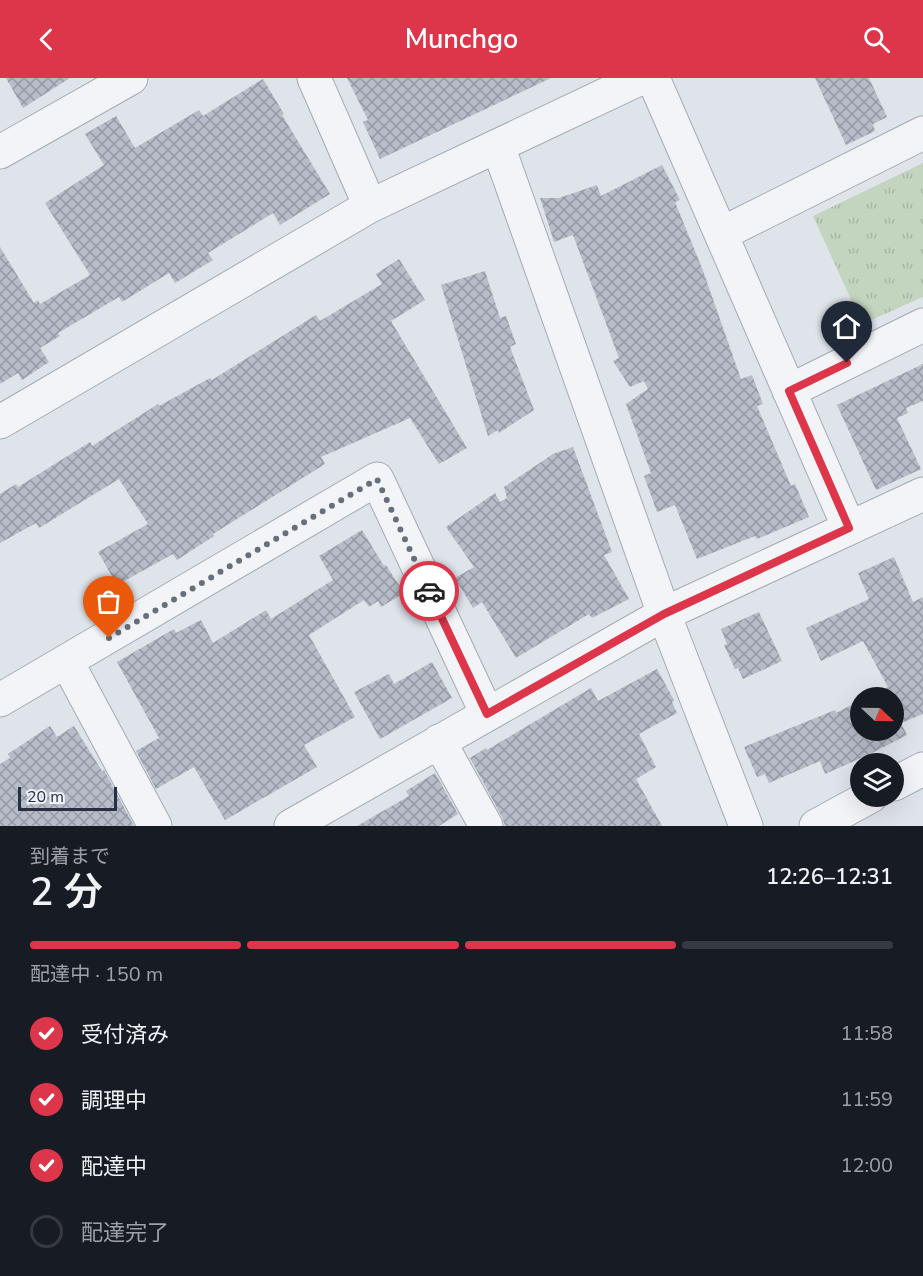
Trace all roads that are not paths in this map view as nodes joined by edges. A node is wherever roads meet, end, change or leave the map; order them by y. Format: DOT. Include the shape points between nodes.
graph roads {
  1 [pos="131,78"];
  2 [pos="314,78"];
  3 [pos="641,78"];
  4 [pos="653,78"];
  5 [pos="923,134"];
  6 [pos="498,146"];
  7 [pos="0,152"];
  8 [pos="370,206"];
  9 [pos="721,234"];
  10 [pos="923,325"];
  11 [pos="789,391"];
  12 [pos="0,422"];
  13 [pos="923,494"];
  14 [pos="849,528"];
  15 [pos="664,614"];
  16 [pos="67,662"];
  17 [pos="0,700"];
  18 [pos="487,714"];
  19 [pos="439,741"];
  20 [pos="923,769"];
  21 [pos="904,779"];
  22 [pos="851,807"];
  23 [pos="155,826"];
  24 [pos="291,826"];
  25 [pos="486,826"];
  26 [pos="746,826"];
  27 [pos="816,826"];
  1 -- 7 [label="street"];
  2 -- 8 [label="street"];
  3 -- 6 [label="street"];
  4 -- 9 [label="street"];
  5 -- 9 [label="street"];
  6 -- 8 [label="street"];
  6 -- 15 [label="street"];
  8 -- 12 [label="street"];
  9 -- 11 [label="street"];
  10 -- 11 [label="street"];
  11 -- 14 [label="street"];
  13 -- 14 [label="street"];
  14 -- 15 [label="street"];
  15 -- 18 [label="street"];
  15 -- 26 [label="street"];
  16 -- 17 [label="street"];
  16 -- 18 [label="street" via="377,479"];
  16 -- 23 [label="street"];
  18 -- 19 [label="street"];
  19 -- 24 [label="street"];
  19 -- 25 [label="street"];
  20 -- 21 [label="street"];
  22 -- 27 [label="street"];
}
